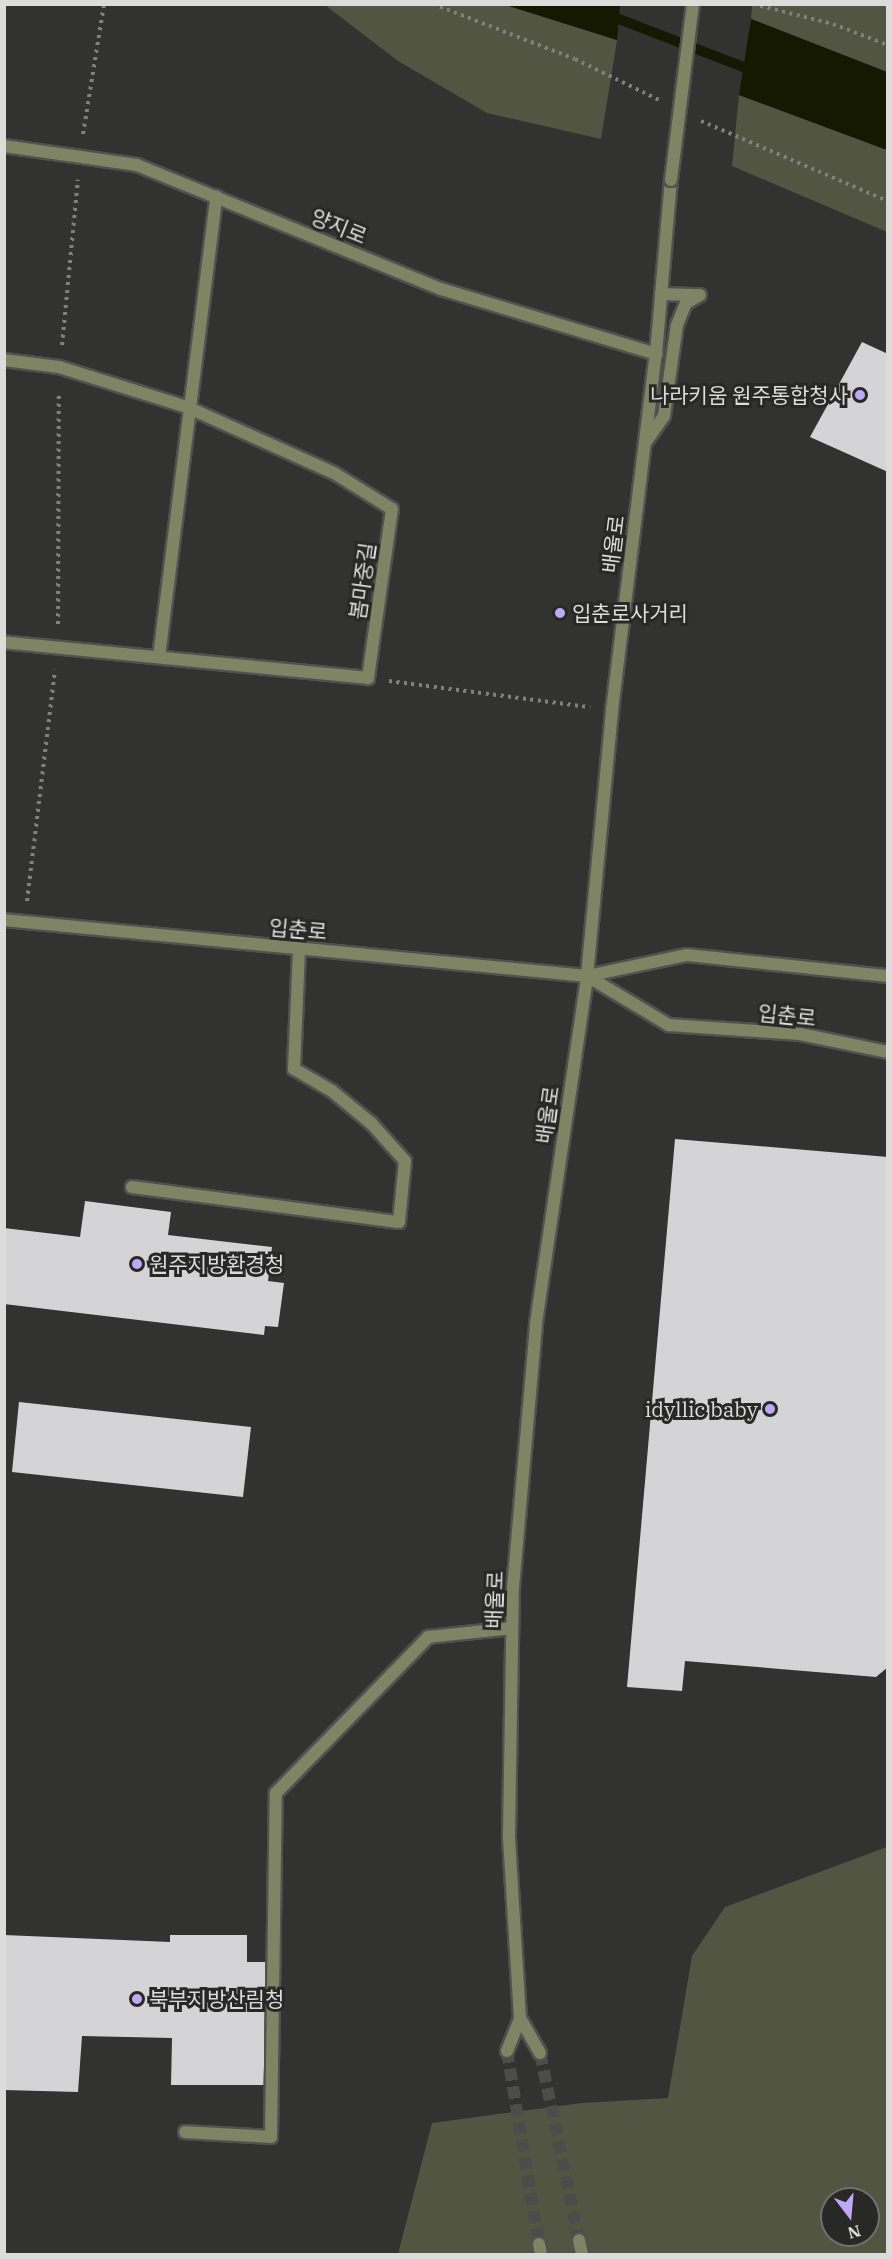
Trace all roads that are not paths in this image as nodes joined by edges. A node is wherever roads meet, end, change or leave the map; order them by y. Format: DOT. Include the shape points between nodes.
graph roads {
  1 [pos="693,4"];
  2 [pos="4,146"];
  3 [pos="216,197"];
  4 [pos="661,294"];
  5 [pos="656,354"];
  6 [pos="4,360"];
  7 [pos="187,407"];
  8 [pos="645,443"];
  9 [pos="4,642"];
  10 [pos="159,657"];
  11 [pos="4,920"];
  12 [pos="299,949"];
  13 [pos="587,976"];
  14 [pos="888,976"];
  15 [pos="888,1052"];
  16 [pos="132,1187"];
  17 [pos="512,1628"];
  18 [pos="520,2018"];
  19 [pos="507,2051"];
  20 [pos="540,2053"];
  21 [pos="184,2132"];
  22 [pos="579,2240"];
  23 [pos="582,2254"];
  1 -- 4 [label="street, 배울로, bridge"];
  2 -- 3 [label="street, 양지로" via="136,165"];
  3 -- 5 [label="street, 양지로" via="441,289"];
  3 -- 7 [label="street"];
  4 -- 5 [label="street, 배울로"];
  4 -- 8 [label="street" via="700,295 686,303 678,325 664,416"];
  5 -- 8 [label="street, 배울로"];
  6 -- 7 [label="street, 봄마중길" via="59,367"];
  7 -- 10 [label="street"];
  7 -- 10 [label="street, 봄마중길" via="334,473 392,508 368,678"];
  8 -- 13 [label="street, 배울로" via="612,710"];
  9 -- 10 [label="street"];
  11 -- 12 [label="street, 입춘로"];
  12 -- 13 [label="street, 입춘로"];
  12 -- 16 [label="street" via="294,1069 332,1091 372,1124 405,1161 399,1222"];
  13 -- 14 [label="street, 입춘로" via="687,955"];
  13 -- 15 [label="street, 입춘로" via="669,1025 800,1034"];
  13 -- 17 [label="street, 배울로" via="536,1323"];
  17 -- 18 [label="street, 배울로" via="509,1836"];
  17 -- 21 [label="street" via="428,1637 276,1793 271,2137"];
  18 -- 19 [label="street"];
  18 -- 20 [label="street, 배울로"];
  22 -- 23 [label="street"];
}
